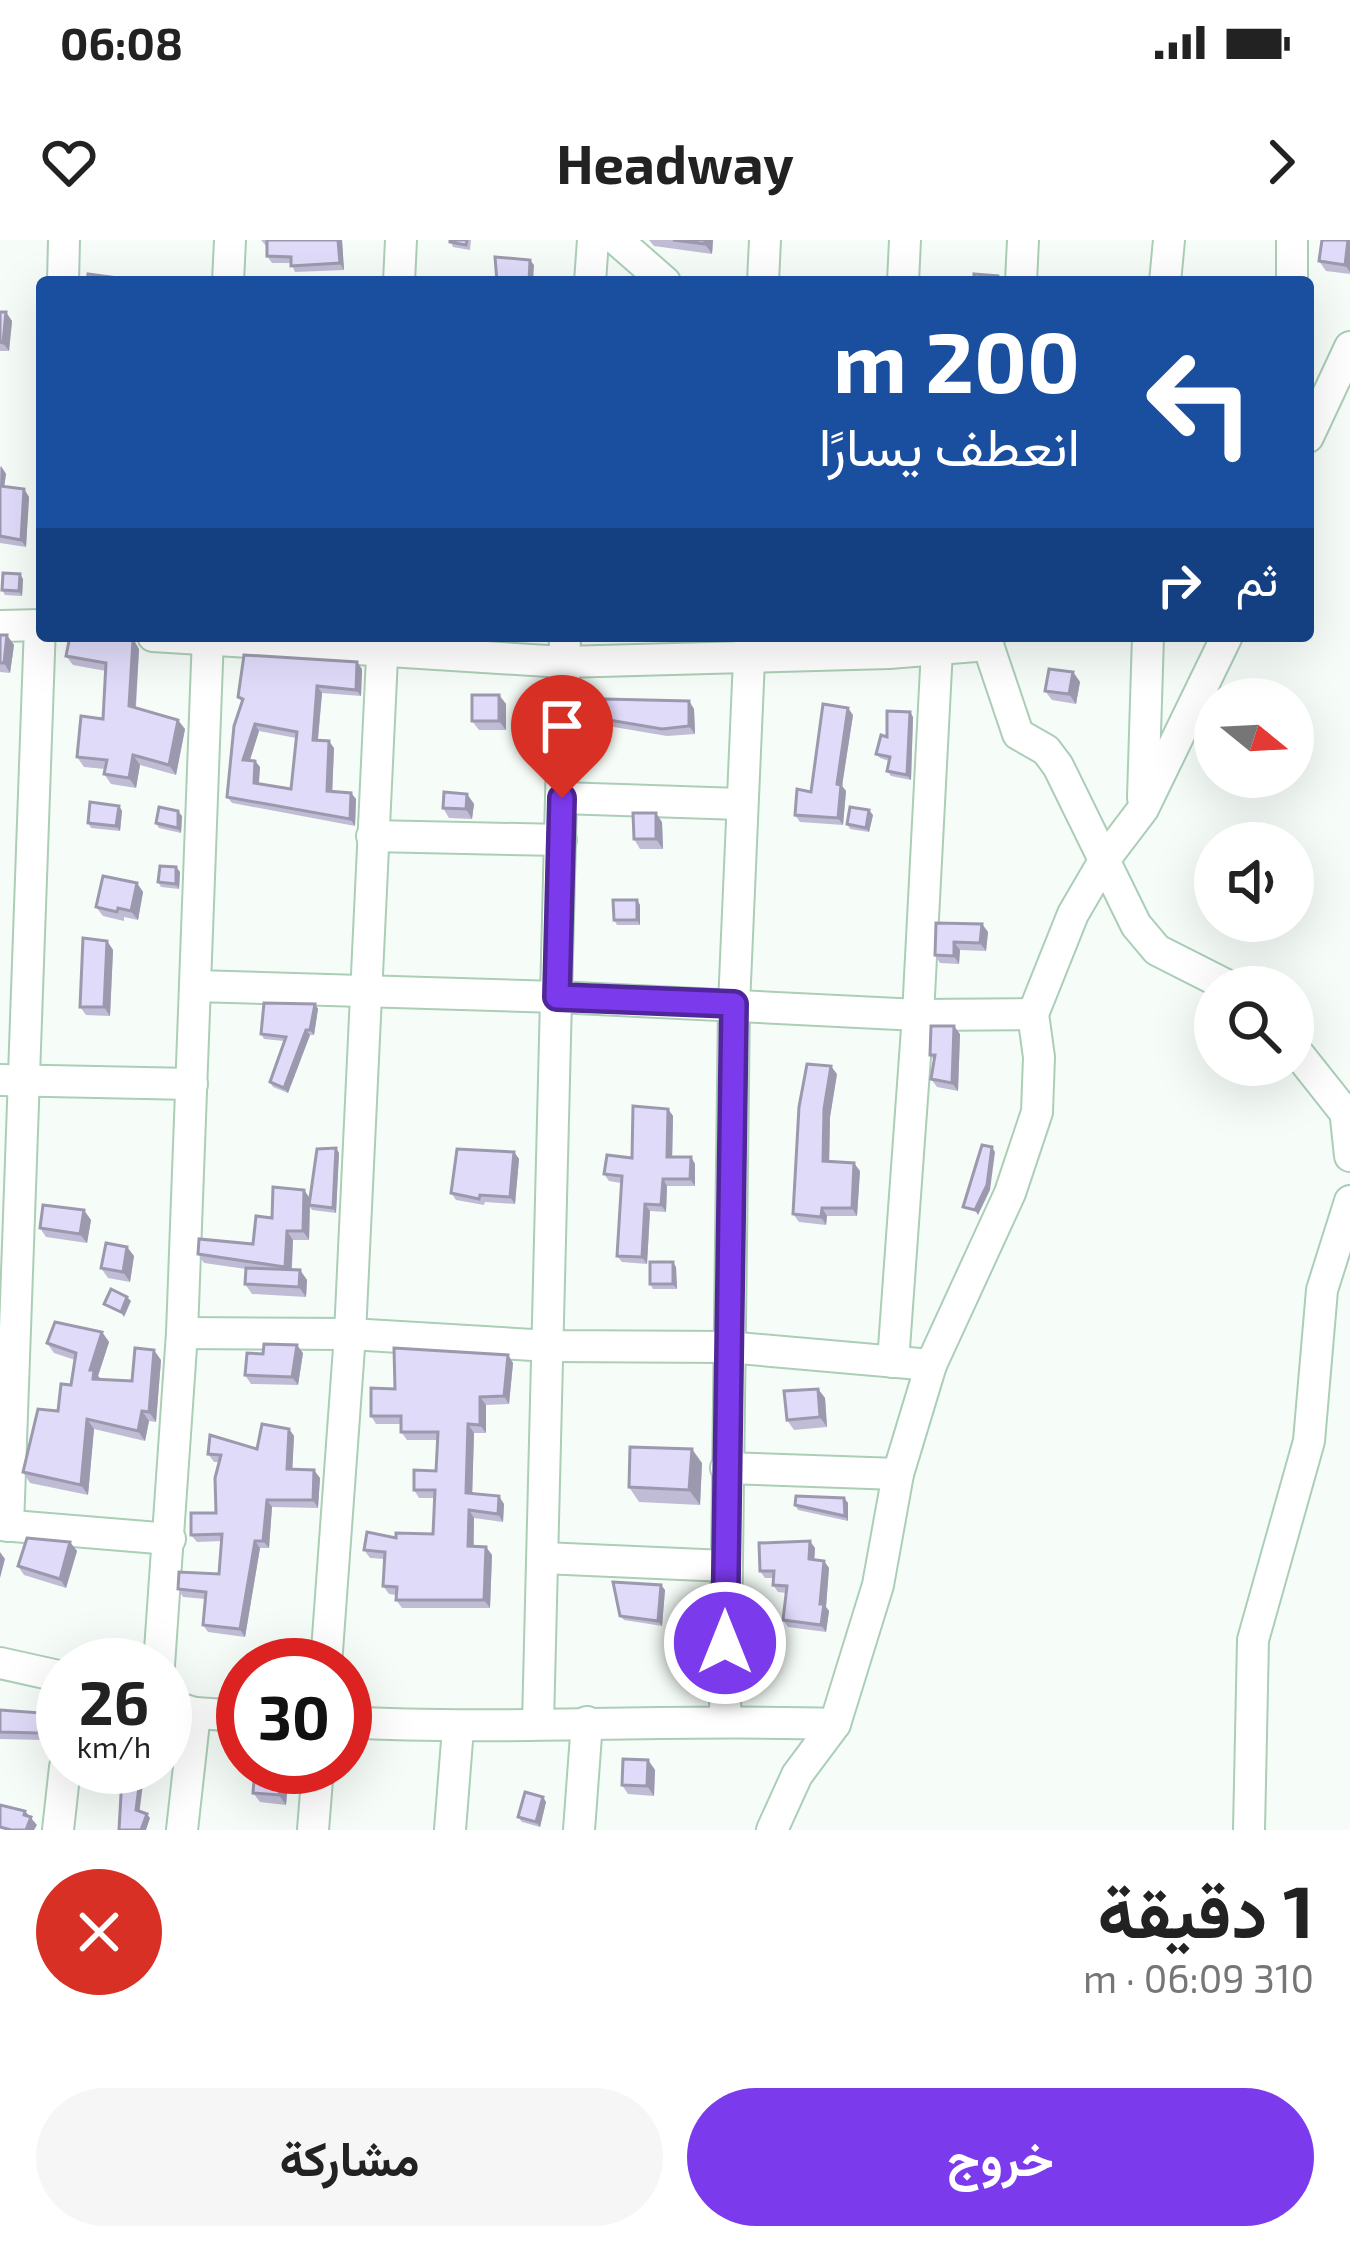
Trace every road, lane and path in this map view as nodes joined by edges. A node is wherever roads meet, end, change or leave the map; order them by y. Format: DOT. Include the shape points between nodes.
graph roads {
  1 [pos="64,240"];
  2 [pos="230,240"];
  3 [pos="401,240"];
  4 [pos="593,240"];
  5 [pos="617,240"];
  6 [pos="765,240"];
  7 [pos="905,240"];
  8 [pos="1023,240"];
  9 [pos="1169,240"];
  10 [pos="1292,240"];
  11 [pos="63,276"];
  12 [pos="228,276"];
  13 [pos="399,276"];
  14 [pos="590,276"];
  15 [pos="658,276"];
  16 [pos="763,276"];
  17 [pos="903,276"];
  18 [pos="1021,276"];
  19 [pos="1166,276"];
  20 [pos="1292,276"];
  21 [pos="1350,347"];
  22 [pos="1314,424"];
  23 [pos="36,625"];
  24 [pos="0,626"];
  25 [pos="40,642"];
  26 [pos="208,642"];
  27 [pos="339,642"];
  28 [pos="979,642"];
  29 [pos="990,642"];
  30 [pos="1148,642"];
  31 [pos="1224,642"];
  32 [pos="383,643"];
  33 [pos="754,643"];
  34 [pos="889,644"];
  35 [pos="564,649"];
  36 [pos="937,650"];
  37 [pos="562,798"];
  38 [pos="740,804"];
  39 [pos="1143,809"];
  40 [pos="372,836"];
  41 [pos="561,840"];
  42 [pos="1105,859"];
  43 [pos="1194,968"];
  44 [pos="195,986"];
  45 [pos="364,991"];
  46 [pos="557,997"];
  47 [pos="734,1004"];
  48 [pos="1034,1014"];
  49 [pos="918,1015"];
  50 [pos="1314,1073"];
  51 [pos="12,1080"];
  52 [pos="192,1084"];
  53 [pos="1347,1114"];
  54 [pos="1350,1156"];
  55 [pos="1350,1201"];
  56 [pos="182,1333"];
  57 [pos="350,1334"];
  58 [pos="549,1346"];
  59 [pos="727,1347"];
  60 [pos="893,1362"];
  61 [pos="932,1365"];
  62 [pos="726,1468"];
  63 [pos="898,1474"];
  64 [pos="4,1526"];
  65 [pos="170,1539"];
  66 [pos="543,1558"];
  67 [pos="726,1566"];
  68 [pos="161,1638"];
  69 [pos="328,1638"];
  70 [pos="0,1663"];
  71 [pos="36,1671"];
  72 [pos="724,1720"];
  73 [pos="587,1722"];
  74 [pos="372,1723"];
  75 [pos="538,1723"];
  76 [pos="835,1724"];
  77 [pos="458,1728"];
  78 [pos="62,1794"];
  79 [pos="181,1794"];
  80 [pos="316,1794"];
  81 [pos="58,1830"];
  82 [pos="182,1830"];
  83 [pos="313,1830"];
  84 [pos="450,1830"];
  85 [pos="579,1830"];
  86 [pos="772,1830"];
  87 [pos="1250,1830"];
  1 -- 11 [label="street"];
  2 -- 12 [label="street"];
  3 -- 13 [label="street"];
  4 -- 14 [label="street"];
  5 -- 15 [label="street"];
  6 -- 16 [label="street"];
  7 -- 17 [label="street"];
  8 -- 18 [label="street"];
  9 -- 19 [label="street"];
  10 -- 20 [label="street"];
  21 -- 22 [label="street"];
  23 -- 24 [label="street"];
  25 -- 51 [label="street"];
  26 -- 44 [label="street"];
  27 -- 32 [label="street"];
  28 -- 36 [label="street"];
  29 -- 42 [label="street" via="1018,734 1058,766"];
  30 -- 39 [label="street"];
  31 -- 39 [label="street"];
  32 -- 35 [label="street"];
  32 -- 40 [label="street"];
  33 -- 34 [label="street"];
  33 -- 35 [label="street"];
  33 -- 38 [label="street"];
  34 -- 36 [label="street"];
  35 -- 37 [label="street"];
  36 -- 49 [label="street"];
  37 -- 38 [label="street"];
  37 -- 41 [label="street"];
  38 -- 47 [label="street"];
  39 -- 42 [label="street"];
  40 -- 41 [label="street"];
  40 -- 45 [label="street"];
  41 -- 46 [label="street"];
  42 -- 43 [label="street" via="1136,926 1157,950"];
  42 -- 48 [label="street" via="1073,914"];
  44 -- 45 [label="street"];
  44 -- 52 [label="street"];
  45 -- 46 [label="street"];
  45 -- 57 [label="street"];
  46 -- 47 [label="street"];
  46 -- 58 [label="street"];
  47 -- 49 [label="street"];
  47 -- 59 [label="street"];
  48 -- 49 [label="street"];
  48 -- 61 [label="street" via="1037,1112 1010,1193"];
  49 -- 60 [label="street"];
  50 -- 53 [label="street"];
  51 -- 52 [label="street"];
  51 -- 64 [label="street"];
  52 -- 56 [label="street"];
  53 -- 54 [label="street"];
  55 -- 87 [label="street" via="1322,1290 1310,1441 1253,1640"];
  56 -- 57 [label="street"];
  56 -- 65 [label="street"];
  57 -- 58 [label="street"];
  57 -- 69 [label="street"];
  58 -- 59 [label="street"];
  58 -- 66 [label="street"];
  59 -- 60 [label="street"];
  59 -- 62 [label="street"];
  60 -- 61 [label="street"];
  61 -- 63 [label="street"];
  62 -- 63 [label="street"];
  62 -- 67 [label="street"];
  63 -- 76 [label="street" via="878,1586"];
  64 -- 65 [label="street"];
  65 -- 68 [label="street"];
  66 -- 67 [label="street"];
  66 -- 75 [label="street"];
  67 -- 72 [label="street"];
  70 -- 71 [label="street"];
  72 -- 73 [label="street"];
  72 -- 76 [label="street"];
  73 -- 75 [label="street"];
  73 -- 85 [label="street"];
  74 -- 77 [label="street"];
  75 -- 77 [label="street"];
  76 -- 86 [label="street" via="797,1775"];
  77 -- 84 [label="street"];
  78 -- 81 [label="street"];
  79 -- 82 [label="street"];
  80 -- 83 [label="street"];
}
